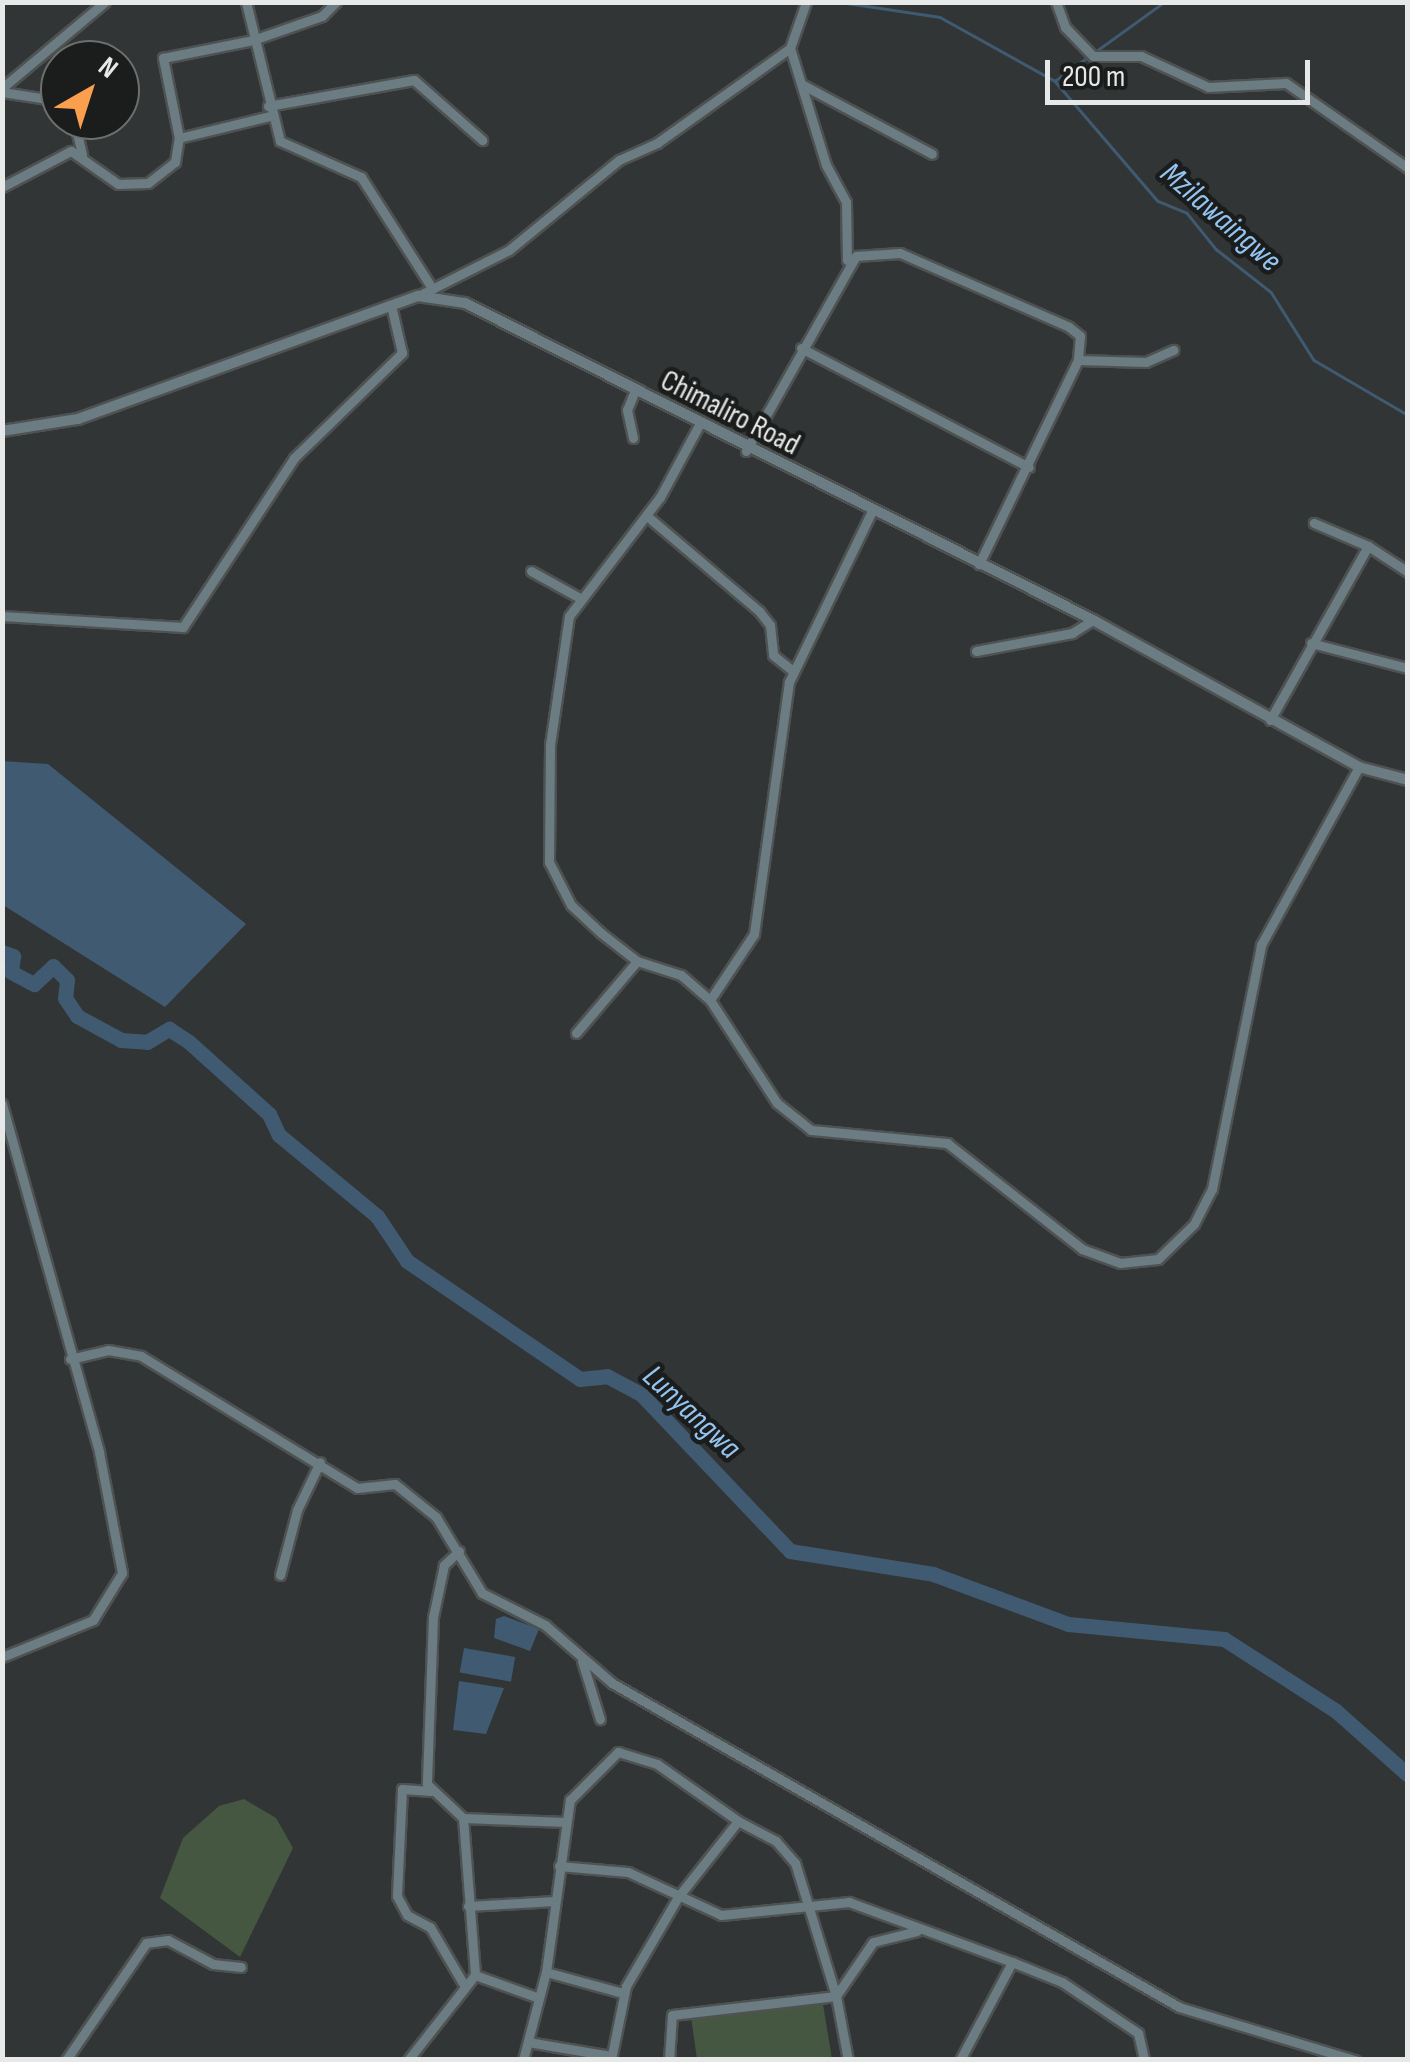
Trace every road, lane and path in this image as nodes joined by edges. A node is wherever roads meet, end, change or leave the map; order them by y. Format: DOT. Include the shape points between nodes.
graph roads {
  1 [pos="105,2"];
  2 [pos="246,2"];
  3 [pos="336,2"];
  4 [pos="806,2"];
  5 [pos="1056,2"];
  6 [pos="254,40"];
  7 [pos="790,48"];
  8 [pos="802,85"];
  9 [pos="2,90"];
  10 [pos="40,97"];
  11 [pos="270,111"];
  12 [pos="179,138"];
  13 [pos="79,140"];
  14 [pos="482,140"];
  15 [pos="932,154"];
  16 [pos="82,155"];
  17 [pos="1408,168"];
  18 [pos="2,187"];
  19 [pos="847,260"];
  20 [pos="430,285"];
  21 [pos="418,296"];
  22 [pos="391,305"];
  23 [pos="801,348"];
  24 [pos="1173,350"];
  25 [pos="1078,360"];
  26 [pos="634,392"];
  27 [pos="699,425"];
  28 [pos="2,431"];
  29 [pos="633,438"];
  30 [pos="746,451"];
  31 [pos="1029,467"];
  32 [pos="871,513"];
  33 [pos="647,516"];
  34 [pos="1314,523"];
  35 [pos="1368,546"];
  36 [pos="979,564"];
  37 [pos="531,571"];
  38 [pos="1408,572"];
  39 [pos="578,597"];
  40 [pos="2,616"];
  41 [pos="1092,620"];
  42 [pos="1311,643"];
  43 [pos="976,651"];
  44 [pos="1408,668"];
  45 [pos="794,670"];
  46 [pos="1270,720"];
  47 [pos="1359,767"];
  48 [pos="1408,780"];
  49 [pos="637,961"];
  50 [pos="710,1000"];
  51 [pos="576,1033"];
  52 [pos="2,1104"];
  53 [pos="70,1359"];
  54 [pos="320,1462"];
  55 [pos="459,1551"];
  56 [pos="280,1576"];
  57 [pos="2,1658"];
  58 [pos="582,1662"];
  59 [pos="600,1719"];
  60 [pos="431,1791"];
  61 [pos="463,1818"];
  62 [pos="566,1822"];
  63 [pos="738,1822"];
  64 [pos="560,1866"];
  65 [pos="678,1897"];
  66 [pos="555,1901"];
  67 [pos="804,1902"];
  68 [pos="468,1906"];
  69 [pos="916,1931"];
  70 [pos="1012,1962"];
  71 [pos="241,1967"];
  72 [pos="546,1972"];
  73 [pos="475,1976"];
  74 [pos="464,1985"];
  75 [pos="623,1993"];
  76 [pos="836,1996"];
  77 [pos="540,1998"];
  78 [pos="528,2042"];
  79 [pos="611,2058"];
  80 [pos="66,2060"];
  81 [pos="408,2060"];
  82 [pos="522,2060"];
  83 [pos="669,2060"];
  84 [pos="848,2060"];
  85 [pos="960,2060"];
  86 [pos="1144,2060"];
  87 [pos="1355,2060"];
  1 -- 9 [label="street"];
  2 -- 6 [label="street"];
  3 -- 6 [label="street" via="322,16"];
  4 -- 7 [label="street"];
  5 -- 17 [label="street" via="1090,53 1140,56 1208,88 1286,83"];
  6 -- 11 [label="street"];
  6 -- 12 [label="street" via="163,58"];
  7 -- 8 [label="street"];
  7 -- 20 [label="street" via="657,143 619,160 509,250"];
  8 -- 15 [label="street"];
  8 -- 19 [label="street" via="826,166 846,202"];
  9 -- 10 [label="street"];
  11 -- 12 [label="street"];
  11 -- 14 [label="street" via="414,80"];
  11 -- 20 [label="street" via="280,141 361,177"];
  12 -- 16 [label="street" via="175,162 136,186 104,177"];
  13 -- 16 [label="street"];
  16 -- 18 [label="street" via="54,156"];
  19 -- 23 [label="street"];
  19 -- 25 [label="street" via="900,253 993,290 1080,336"];
  20 -- 21 [label="street"];
  21 -- 22 [label="street, Chimaliro Road"];
  21 -- 26 [label="street, Chimaliro Road" via="465,303"];
  22 -- 28 [label="street, Chimaliro Road" via="78,419"];
  22 -- 40 [label="street" via="402,353 294,458 182,627"];
  23 -- 30 [label="street"];
  23 -- 31 [label="street"];
  24 -- 25 [label="street" via="1146,362"];
  25 -- 31 [label="street"];
  26 -- 27 [label="street, Chimaliro Road"];
  26 -- 29 [label="street" via="627,410"];
  27 -- 30 [label="street, Chimaliro Road"];
  27 -- 33 [label="street"];
  30 -- 32 [label="street, Chimaliro Road"];
  31 -- 36 [label="street"];
  32 -- 36 [label="street, Chimaliro Road"];
  32 -- 45 [label="street"];
  33 -- 39 [label="street"];
  33 -- 45 [label="street" via="759,610 770,625 772,655"];
  34 -- 35 [label="street"];
  35 -- 38 [label="street"];
  35 -- 42 [label="street"];
  36 -- 41 [label="street, Chimaliro Road"];
  37 -- 39 [label="street"];
  39 -- 49 [label="street" via="550,746 549,862 571,905"];
  41 -- 43 [label="street" via="1072,633"];
  41 -- 46 [label="street, Chimaliro Road"];
  42 -- 44 [label="street"];
  42 -- 46 [label="street"];
  45 -- 50 [label="street" via="754,934"];
  46 -- 47 [label="street, Chimaliro Road"];
  47 -- 48 [label="street, Chimaliro Road"];
  47 -- 50 [label="street" via="1261,945 1212,1189 1194,1224 1158,1259 1120,1263 1082,1250 947,1143 925,1135 829,1138 812,1130 777,1103"];
  49 -- 50 [label="street" via="681,976"];
  49 -- 51 [label="street"];
  52 -- 53 [label="street"];
  53 -- 54 [label="street" via="108,1350 141,1356 236,1420"];
  53 -- 57 [label="street" via="100,1452 122,1573 93,1620"];
  54 -- 55 [label="street" via="360,1489 380,1482 407,1491"];
  54 -- 56 [label="street" via="296,1510"];
  55 -- 58 [label="street" via="482,1594 544,1625"];
  55 -- 60 [label="street" via="444,1565 433,1617 423,1750"];
  58 -- 59 [label="street"];
  58 -- 87 [label="street" via="1179,2007"];
  60 -- 61 [label="street"];
  60 -- 74 [label="street" via="402,1790 397,1896 407,1914 430,1927"];
  61 -- 62 [label="street"];
  61 -- 68 [label="street"];
  62 -- 63 [label="street" via="576,1790 618,1752 657,1764"];
  62 -- 64 [label="street"];
  63 -- 65 [label="street"];
  63 -- 67 [label="street" via="787,1852"];
  64 -- 65 [label="street" via="628,1872"];
  64 -- 66 [label="street"];
  65 -- 67 [label="street" via="721,1916"];
  65 -- 75 [label="street"];
  66 -- 68 [label="street"];
  66 -- 72 [label="street"];
  67 -- 69 [label="street" via="849,1902"];
  67 -- 76 [label="street"];
  68 -- 73 [label="street"];
  69 -- 70 [label="street"];
  69 -- 76 [label="street" via="872,1942"];
  70 -- 85 [label="street"];
  70 -- 86 [label="street" via="1062,1982 1138,2033"];
  71 -- 80 [label="street" via="214,1964 168,1940 146,1943"];
  72 -- 75 [label="street"];
  72 -- 77 [label="street"];
  73 -- 74 [label="street"];
  73 -- 77 [label="street"];
  74 -- 81 [label="street"];
  75 -- 79 [label="street"];
  76 -- 83 [label="street" via="672,2014"];
  76 -- 84 [label="street"];
  77 -- 78 [label="street"];
  78 -- 79 [label="street"];
  78 -- 82 [label="street"];
}
